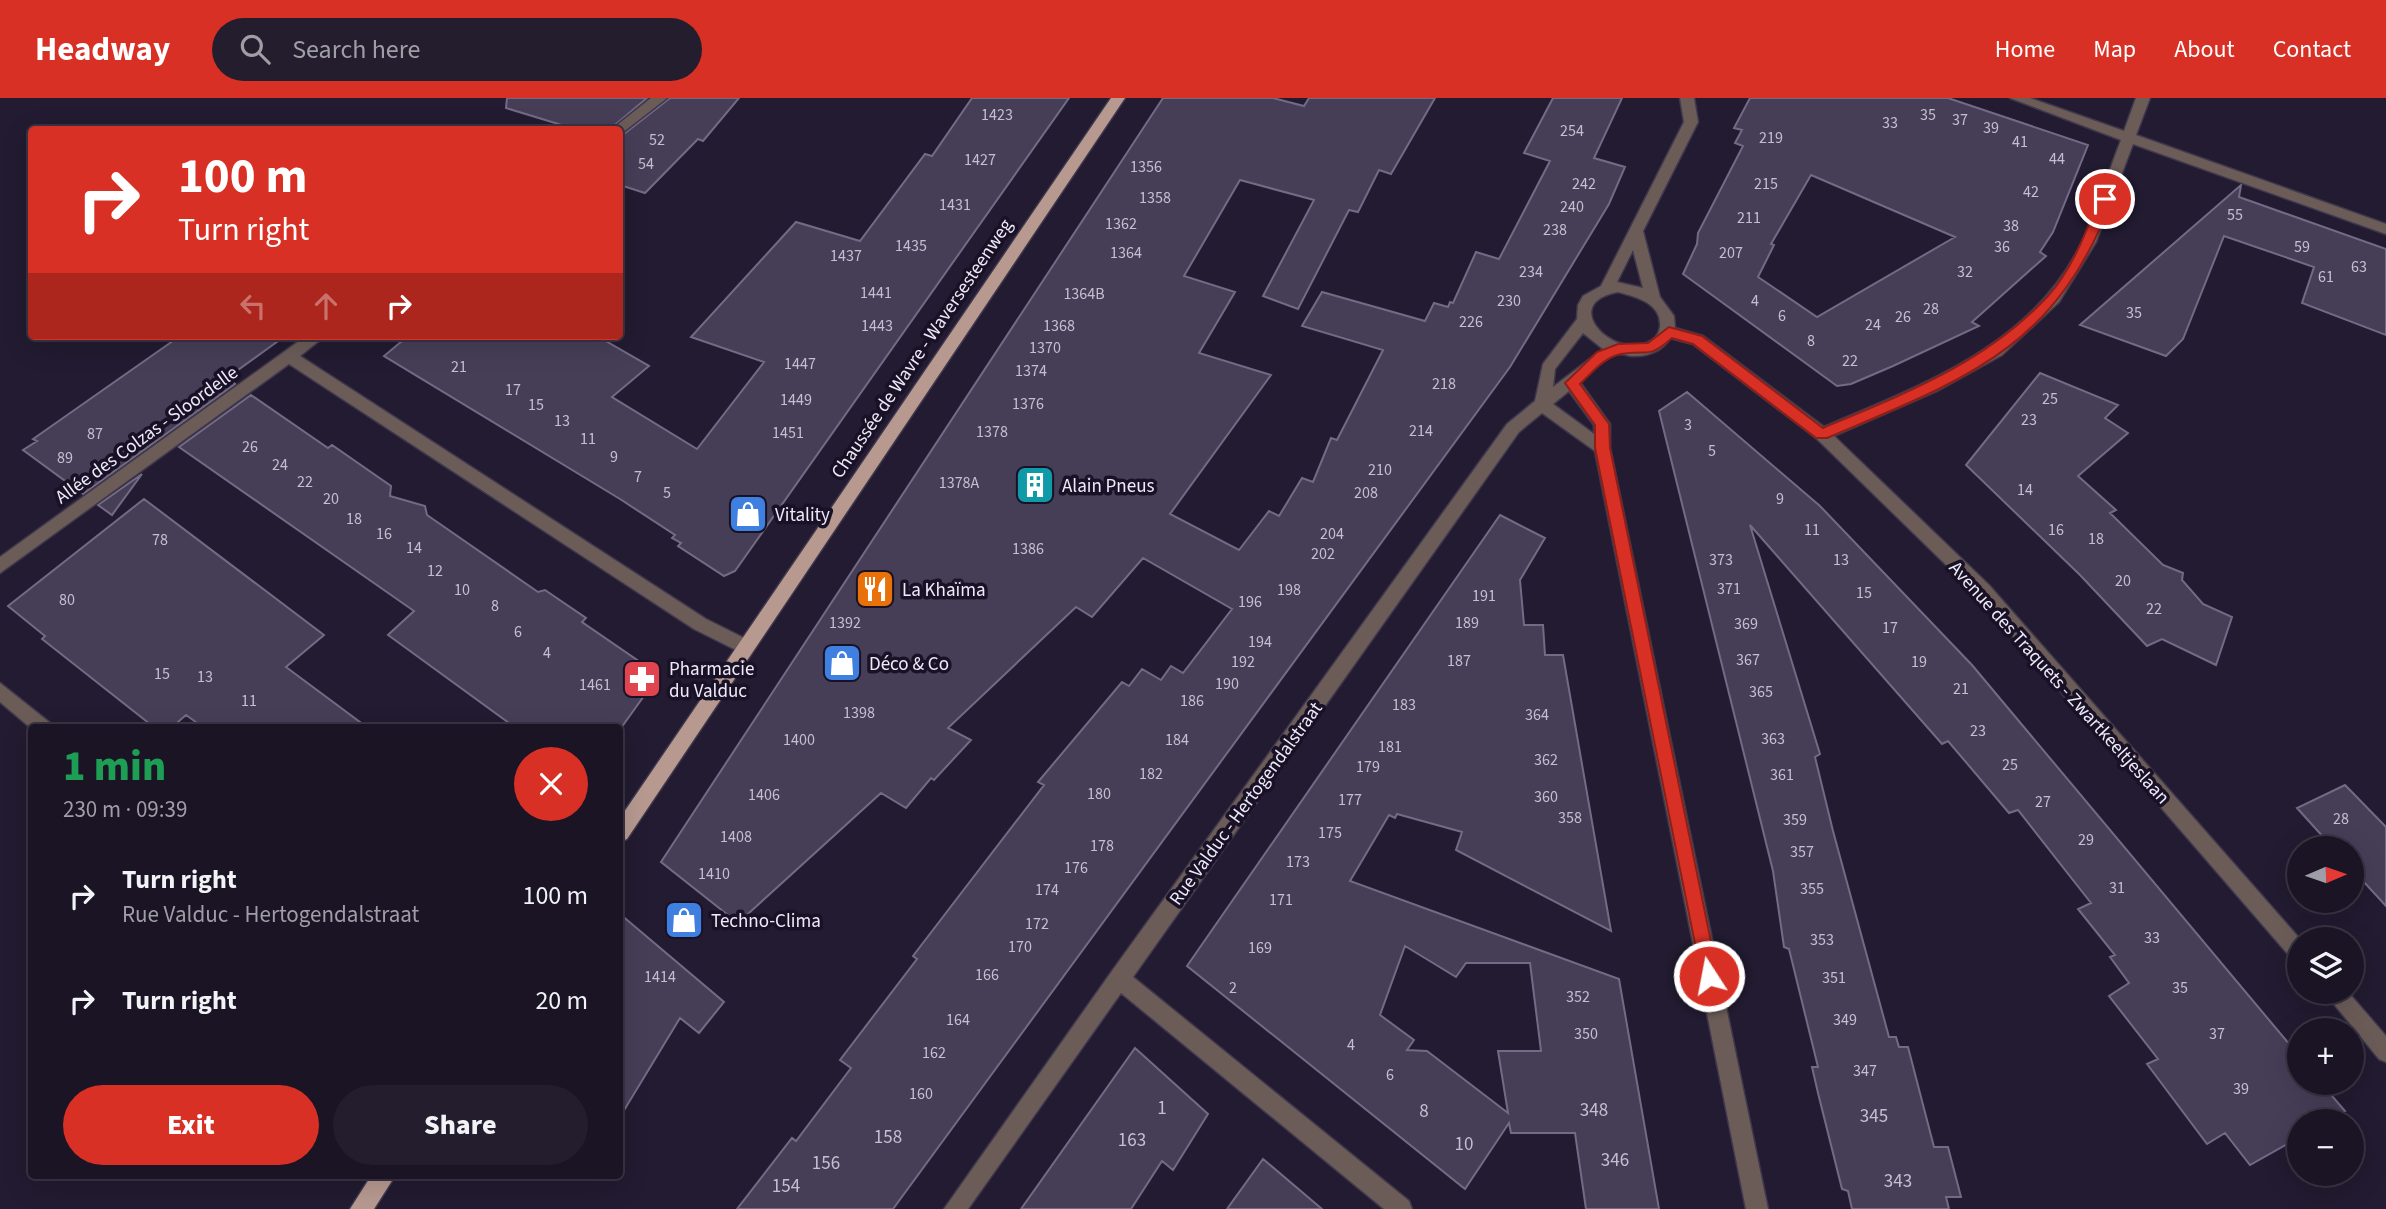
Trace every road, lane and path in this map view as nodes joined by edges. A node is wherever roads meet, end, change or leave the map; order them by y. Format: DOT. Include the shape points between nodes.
graph roads {
  1 [pos="660,98"];
  2 [pos="1118,98"];
  3 [pos="1686,98"];
  4 [pos="2017,98"];
  5 [pos="2143,98"];
  6 [pos="622,126"];
  7 [pos="2129,136"];
  8 [pos="2386,229"];
  9 [pos="1636,232"];
  10 [pos="1607,288"];
  11 [pos="1653,297"];
  12 [pos="1584,320"];
  13 [pos="1669,332"];
  14 [pos="312,340"];
  15 [pos="1618,349"];
  16 [pos="289,357"];
  17 [pos="1572,383"];
  18 [pos="1542,404"];
  19 [pos="1822,434"];
  20 [pos="1602,448"];
  21 [pos="0,566"];
  22 [pos="746,647"];
  23 [pos="0,691"];
  24 [pos="38,724"];
  25 [pos="623,829"];
  26 [pos="2287,938"];
  27 [pos="1119,978"];
  28 [pos="2344,1004"];
  29 [pos="2386,1052"];
  30 [pos="382,1179"];
  31 [pos="361,1209"];
  32 [pos="955,1209"];
  33 [pos="1401,1209"];
  34 [pos="1757,1209"];
  1 -- 6 [label="street"];
  2 -- 22 [label="main road, Chaussée de Wavre - Waversesteenweg"];
  3 -- 9 [label="street" via="1691,122"];
  4 -- 7 [label="street"];
  5 -- 7 [label="street"];
  7 -- 8 [label="street"];
  7 -- 19 [label="street" via="2089,242 2054,298 1997,351 1932,387"];
  9 -- 10 [label="street"];
  9 -- 11 [label="street"];
  10 -- 11 [label="street" via="1631,288"];
  10 -- 12 [label="street" via="1587,301"];
  11 -- 13 [label="street" via="1668,312"];
  12 -- 15 [label="street" via="1591,332"];
  12 -- 18 [label="street" via="1548,368"];
  13 -- 15 [label="street, Rue Valduc - Hertogendalstraat" via="1651,348"];
  13 -- 19 [label="street, Avenue des Traquets - Zwartkeeltjeslaan" via="1698,340"];
  14 -- 16 [label="street, Allée des Colzas - Sloordelle"];
  15 -- 17 [label="street, Rue Valduc - Hertogendalstraat" via="1602,355"];
  16 -- 21 [label="street, Allée des Colzas - Sloordelle"];
  16 -- 22 [label="street" via="701,624"];
  17 -- 18 [label="street, Rue Valduc - Hertogendalstraat"];
  17 -- 20 [label="street" via="1602,424"];
  18 -- 20 [label="street"];
  18 -- 27 [label="street, Rue Valduc - Hertogendalstraat" via="1513,428"];
  19 -- 26 [label="street, Avenue des Traquets - Zwartkeeltjeslaan" via="1983,590"];
  20 -- 34 [label="street"];
  22 -- 25 [label="main road, Chaussée de Wavre - Waversesteenweg"];
  23 -- 24 [label="street"];
  27 -- 32 [label="street, Rue Valduc - Hertogendalstraat"];
  27 -- 33 [label="street"];
  28 -- 29 [label="street"];
  30 -- 31 [label="main road"];
}
